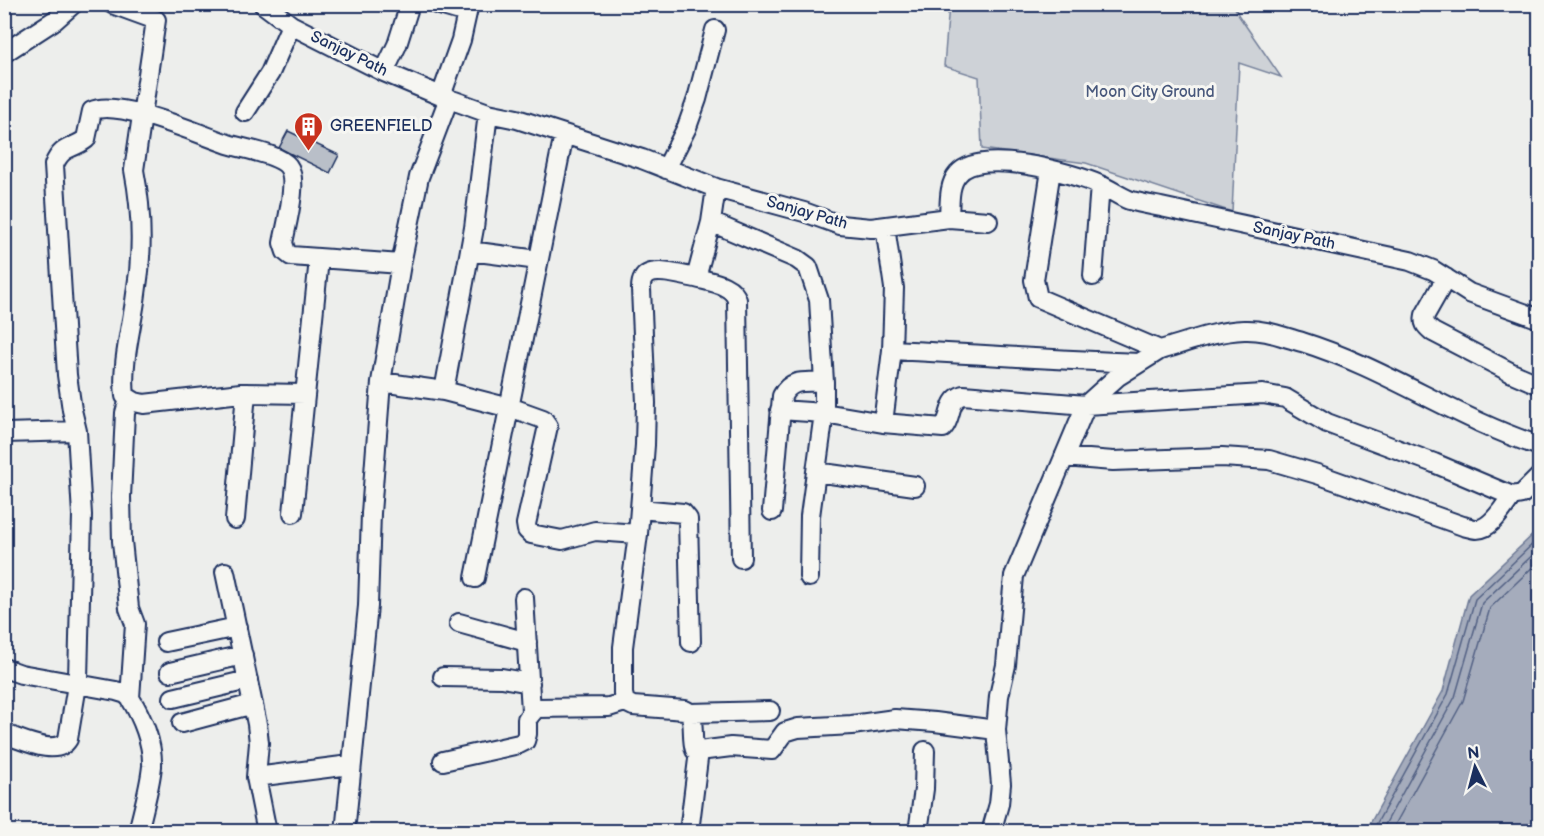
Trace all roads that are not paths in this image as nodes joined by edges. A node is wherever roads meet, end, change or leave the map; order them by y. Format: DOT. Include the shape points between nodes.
graph roads {
  1 [pos="74,4"];
  2 [pos="112,4"];
  3 [pos="263,4"];
  4 [pos="410,4"];
  5 [pos="436,4"];
  6 [pos="468,9"];
  7 [pos="291,25"];
  8 [pos="715,30"];
  9 [pos="4,53"];
  10 [pos="384,72"];
  11 [pos="445,97"];
  12 [pos="245,112"];
  13 [pos="488,113"];
  14 [pos="141,114"];
  15 [pos="564,135"];
  16 [pos="666,169"];
  17 [pos="1051,170"];
  18 [pos="1100,185"];
  19 [pos="716,188"];
  20 [pos="949,218"];
  21 [pos="988,221"];
  22 [pos="711,222"];
  23 [pos="885,227"];
  24 [pos="470,251"];
  25 [pos="319,259"];
  26 [pos="538,260"];
  27 [pos="401,264"];
  28 [pos="1093,276"];
  29 [pos="696,278"];
  30 [pos="1446,278"];
  31 [pos="1539,320"];
  32 [pos="892,350"];
  33 [pos="1160,350"];
  34 [pos="1139,363"];
  35 [pos="381,382"];
  36 [pos="824,382"];
  37 [pos="1539,385"];
  38 [pos="444,391"];
  39 [pos="246,393"];
  40 [pos="305,394"];
  41 [pos="129,399"];
  42 [pos="1086,405"];
  43 [pos="508,407"];
  44 [pos="780,410"];
  45 [pos="824,413"];
  46 [pos="883,423"];
  47 [pos="77,431"];
  48 [pos="4,433"];
  49 [pos="1539,446"];
  50 [pos="1064,457"];
  51 [pos="816,472"];
  52 [pos="1539,476"];
  53 [pos="915,486"];
  54 [pos="1512,496"];
  55 [pos="640,509"];
  56 [pos="772,511"];
  57 [pos="293,513"];
  58 [pos="235,519"];
  59 [pos="638,534"];
  60 [pos="741,558"];
  61 [pos="225,572"];
  62 [pos="809,577"];
  63 [pos="475,578"];
  64 [pos="524,598"];
  65 [pos="459,623"];
  66 [pos="237,627"];
  67 [pos="166,642"];
  68 [pos="527,642"];
  69 [pos="691,642"];
  70 [pos="243,655"];
  71 [pos="4,668"];
  72 [pos="170,672"];
  73 [pos="443,676"];
  74 [pos="248,680"];
  75 [pos="530,683"];
  76 [pos="78,686"];
  77 [pos="130,698"];
  78 [pos="173,698"];
  79 [pos="625,702"];
  80 [pos="253,704"];
  81 [pos="531,711"];
  82 [pos="770,711"];
  83 [pos="690,713"];
  84 [pos="182,723"];
  85 [pos="996,730"];
  86 [pos="4,734"];
  87 [pos="699,751"];
  88 [pos="925,751"];
  89 [pos="442,761"];
  90 [pos="350,765"];
  91 [pos="256,777"];
  92 [pos="138,831"];
  93 [pos="267,831"];
  94 [pos="345,831"];
  95 [pos="689,831"];
  96 [pos="918,831"];
  97 [pos="991,831"];
  1 -- 9 [label="street"];
  2 -- 14 [label="street" via="156,20"];
  3 -- 7 [label="street, Sanjay Path"];
  4 -- 10 [label="street" via="398,45"];
  5 -- 6 [label="street"];
  6 -- 11 [label="street"];
  7 -- 10 [label="street, Sanjay Path"];
  7 -- 12 [label="street" via="270,73"];
  8 -- 16 [label="street" via="697,99"];
  10 -- 11 [label="street, Sanjay Path"];
  11 -- 13 [label="street, Sanjay Path"];
  11 -- 27 [label="street" via="420,177"];
  13 -- 15 [label="street, Sanjay Path"];
  13 -- 24 [label="street"];
  14 -- 25 [label="street" via="278,158 288,165 293,186 283,243 286,252 297,258"];
  14 -- 41 [label="street" via="134,170 141,241 124,388"];
  14 -- 47 [label="street" via="102,107 92,111 86,139 63,150 54,165 67,375"];
  15 -- 16 [label="street, Sanjay Path"];
  15 -- 26 [label="street"];
  16 -- 19 [label="street, Sanjay Path"];
  17 -- 18 [label="street, Sanjay Path"];
  17 -- 20 [label="street, Sanjay Path" via="996,162 970,165 959,171 952,182"];
  17 -- 33 [label="street" via="1034,280 1038,297"];
  18 -- 28 [label="street"];
  18 -- 30 [label="street, Sanjay Path" via="1130,200 1410,261"];
  19 -- 22 [label="street"];
  19 -- 23 [label="street, Sanjay Path" via="840,225"];
  20 -- 21 [label="street"];
  20 -- 23 [label="street, Sanjay Path"];
  22 -- 29 [label="street"];
  22 -- 36 [label="street" via="808,267 819,300"];
  23 -- 32 [label="street" via="894,288"];
  24 -- 26 [label="street"];
  24 -- 38 [label="street"];
  25 -- 27 [label="street"];
  25 -- 40 [label="street"];
  26 -- 43 [label="street"];
  27 -- 35 [label="street"];
  29 -- 55 [label="street" via="658,271 643,279 646,434"];
  29 -- 60 [label="street" via="729,288 737,300"];
  30 -- 31 [label="street, Sanjay Path" via="1469,292"];
  30 -- 37 [label="street" via="1425,315 1425,326"];
  32 -- 34 [label="street"];
  32 -- 46 [label="street"];
  33 -- 34 [label="street"];
  33 -- 49 [label="street" via="1221,332 1264,331 1361,363 1470,419"];
  34 -- 42 [label="street" via="1117,376"];
  35 -- 38 [label="street"];
  35 -- 90 [label="street" via="368,606"];
  36 -- 44 [label="street" via="799,382 787,387"];
  36 -- 45 [label="street"];
  38 -- 43 [label="street"];
  39 -- 40 [label="street"];
  39 -- 41 [label="street" via="144,404"];
  39 -- 58 [label="street"];
  40 -- 57 [label="street"];
  41 -- 77 [label="street" via="121,497 125,579 135,624"];
  42 -- 46 [label="street" via="963,395 952,403 943,428"];
  42 -- 50 [label="street"];
  42 -- 54 [label="street" via="1263,394 1286,398 1327,423"];
  43 -- 59 [label="street" via="543,419 548,426 526,524 531,534 562,540 596,531"];
  43 -- 63 [label="street"];
  44 -- 45 [label="street"];
  44 -- 56 [label="street"];
  45 -- 46 [label="street"];
  45 -- 51 [label="street"];
  47 -- 48 [label="street"];
  47 -- 76 [label="street" via="82,514"];
  50 -- 54 [label="street" via="1131,461 1222,456 1269,460 1477,529 1494,520"];
  50 -- 85 [label="street" via="1014,576"];
  51 -- 53 [label="street"];
  51 -- 62 [label="street" via="810,516"];
  52 -- 54 [label="street" via="1522,494"];
  55 -- 59 [label="street"];
  55 -- 69 [label="street" via="683,513 688,519"];
  59 -- 79 [label="street" via="622,647"];
  61 -- 66 [label="street"];
  64 -- 68 [label="street"];
  65 -- 68 [label="street"];
  66 -- 67 [label="street"];
  66 -- 70 [label="street"];
  68 -- 75 [label="street"];
  70 -- 72 [label="street"];
  70 -- 74 [label="street"];
  71 -- 76 [label="street"];
  73 -- 75 [label="street"];
  74 -- 78 [label="street"];
  74 -- 80 [label="street"];
  75 -- 81 [label="street"];
  76 -- 77 [label="street" via="116,691"];
  76 -- 86 [label="street" via="68,739 61,747 48,748"];
  77 -- 92 [label="street" via="152,752"];
  79 -- 81 [label="street" via="609,707 542,707"];
  79 -- 83 [label="street"];
  80 -- 84 [label="street"];
  80 -- 91 [label="street" via="259,743"];
  81 -- 89 [label="street" via="525,741"];
  82 -- 83 [label="street"];
  83 -- 87 [label="street" via="693,742"];
  85 -- 87 [label="street" via="895,719 790,729 780,736 772,750 731,747"];
  85 -- 97 [label="street" via="1001,784"];
  87 -- 95 [label="street"];
  88 -- 96 [label="street"];
  90 -- 91 [label="street"];
  90 -- 94 [label="street"];
  91 -- 93 [label="street"];
}
